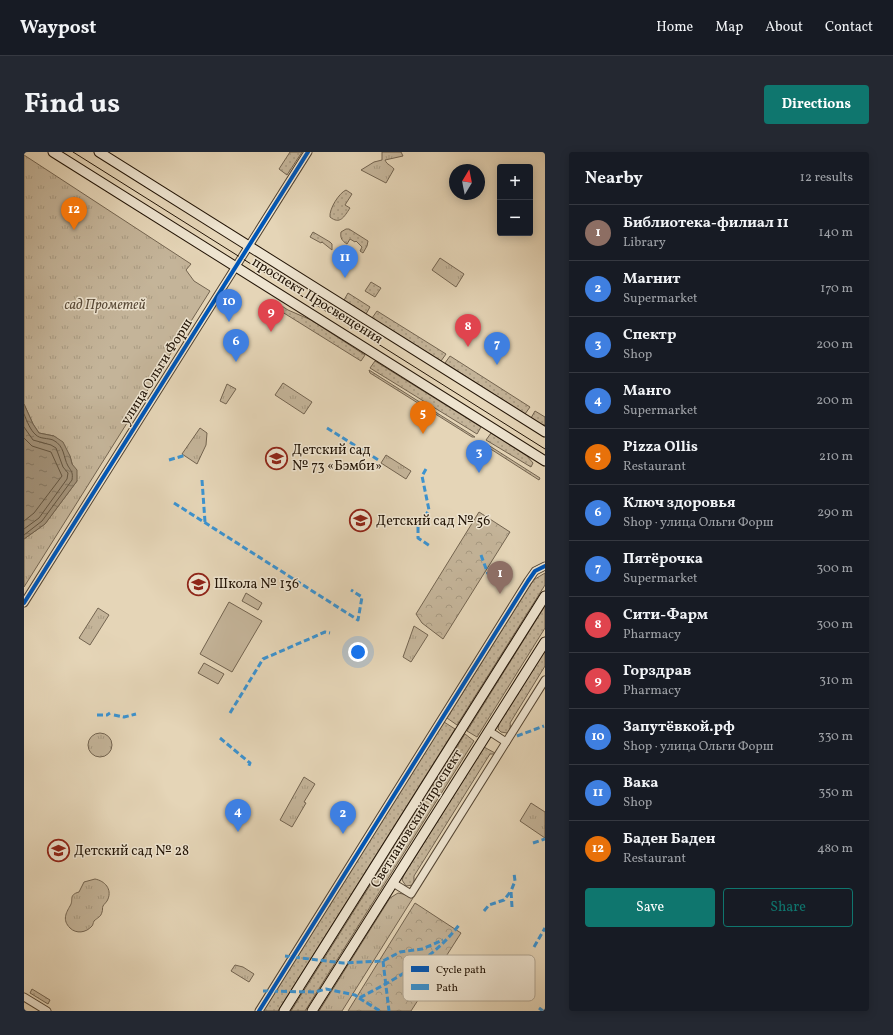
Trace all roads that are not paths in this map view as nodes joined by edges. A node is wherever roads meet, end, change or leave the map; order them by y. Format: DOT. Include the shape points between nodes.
graph roads {
  1 [pos="53,152"];
  2 [pos="100,152"];
  3 [pos="308,152"];
  4 [pos="249,246"];
  5 [pos="236,266"];
  6 [pos="545,432"];
  7 [pos="545,461"];
  8 [pos="545,566"];
  9 [pos="545,596"];
  10 [pos="24,603"];
  11 [pos="545,642"];
  12 [pos="545,680"];
  13 [pos="488,731"];
  14 [pos="506,742"];
  15 [pos="393,883"];
  16 [pos="24,997"];
  17 [pos="47,1011"];
  18 [pos="259,1011"];
  19 [pos="284,1011"];
  20 [pos="312,1011"];
  1 -- 5 [label="main road, проспект Просвещения"];
  2 -- 4 [label="main road, проспект Просвещения"];
  3 -- 4 [label="street, улица Ольги Форш"];
  4 -- 5 [label="street, улица Ольги Форш"];
  4 -- 6 [label="main road, проспект Просвещения"];
  5 -- 7 [label="main road, проспект Просвещения"];
  5 -- 10 [label="street, улица Ольги Форш"];
  8 -- 18 [label="street" via="535,571 528,581"];
  9 -- 19 [label="main road, Светлановский проспект"];
  11 -- 13 [label="main road, Светлановский проспект"];
  12 -- 14 [label="street"];
  13 -- 14 [label="street"];
  13 -- 15 [label="main road, Светлановский проспект"];
  14 -- 15 [label="street" via="411,894"];
  15 -- 20 [label="main road, Светлановский проспект"];
  16 -- 17 [label="street"];
}
